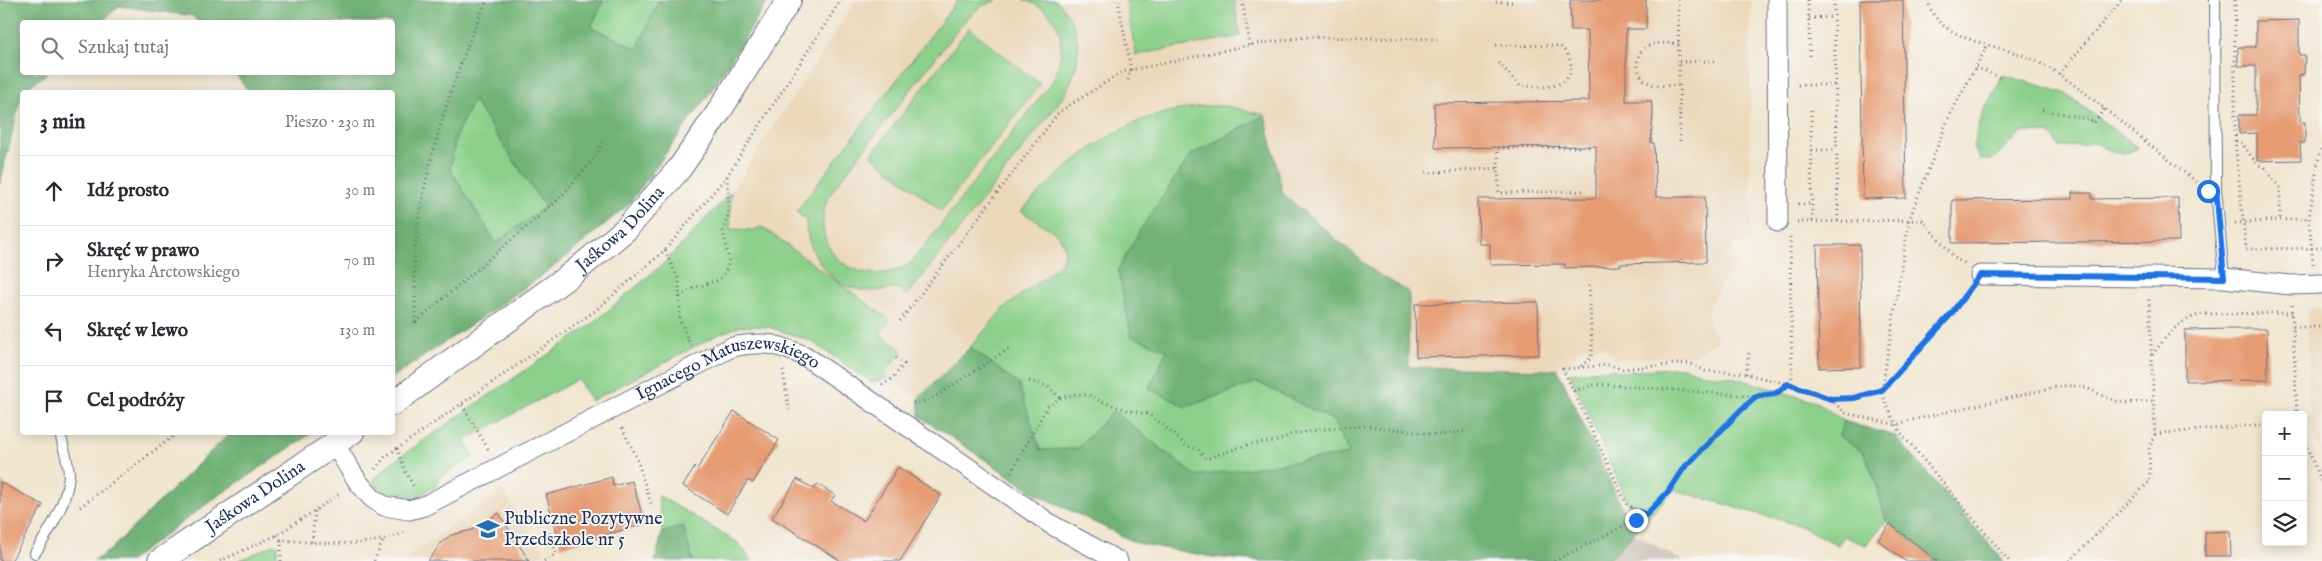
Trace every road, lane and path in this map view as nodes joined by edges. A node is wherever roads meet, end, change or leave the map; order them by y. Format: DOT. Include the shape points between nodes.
graph roads {
  1 [pos="487,0"];
  2 [pos="789,0"];
  3 [pos="1118,0"];
  4 [pos="1242,0"];
  5 [pos="1678,0"];
  6 [pos="1777,0"];
  7 [pos="1808,0"];
  8 [pos="1834,0"];
  9 [pos="1928,0"];
  10 [pos="2122,0"];
  11 [pos="2215,0"];
  12 [pos="2235,0"];
  13 [pos="1496,2"];
  14 [pos="1516,2"];
  15 [pos="1834,17"];
  16 [pos="1809,18"];
  17 [pos="1437,39"];
  18 [pos="1679,43"];
  19 [pos="1496,45"];
  20 [pos="1250,46"];
  21 [pos="1987,46"];
  22 [pos="1810,57"];
  23 [pos="1496,60"];
  24 [pos="1718,61"];
  25 [pos="1679,62"];
  26 [pos="1976,67"];
  27 [pos="1131,70"];
  28 [pos="2059,74"];
  29 [pos="2001,78"];
  30 [pos="1128,80"];
  31 [pos="1679,84"];
  32 [pos="1777,84"];
  33 [pos="1835,86"];
  34 [pos="2104,109"];
  35 [pos="1811,110"];
  36 [pos="2042,110"];
  37 [pos="604,140"];
  38 [pos="2235,141"];
  39 [pos="1680,145"];
  40 [pos="1593,148"];
  41 [pos="2322,148"];
  42 [pos="1812,150"];
  43 [pos="1837,150"];
  44 [pos="1498,168"];
  45 [pos="1426,173"];
  46 [pos="727,176"];
  47 [pos="2216,188"];
  48 [pos="1586,191"];
  49 [pos="1797,204"];
  50 [pos="1812,204"];
  51 [pos="2309,218"];
  52 [pos="1909,220"];
  53 [pos="2280,220"];
  54 [pos="1838,221"];
  55 [pos="1784,222"];
  56 [pos="1812,222"];
  57 [pos="2242,223"];
  58 [pos="2220,224"];
  59 [pos="1946,247"];
  60 [pos="2312,248"];
  61 [pos="2322,248"];
  62 [pos="665,250"];
  63 [pos="1980,275"];
  64 [pos="2148,278"];
  65 [pos="2224,278"];
  66 [pos="1589,282"];
  67 [pos="2318,284"];
  68 [pos="2291,285"];
  69 [pos="680,297"];
  70 [pos="2292,313"];
  71 [pos="900,321"];
  72 [pos="2322,327"];
  73 [pos="2293,328"];
  74 [pos="1010,348"];
  75 [pos="1750,353"];
  76 [pos="2152,356"];
  77 [pos="896,358"];
  78 [pos="700,365"];
  79 [pos="775,365"];
  80 [pos="1581,367"];
  81 [pos="783,370"];
  82 [pos="791,374"];
  83 [pos="1746,374"];
  84 [pos="1029,381"];
  85 [pos="1788,384"];
  86 [pos="1792,385"];
  87 [pos="889,388"];
  88 [pos="1882,390"];
  89 [pos="1574,391"];
  90 [pos="1757,396"];
  91 [pos="1060,398"];
  92 [pos="1831,399"];
  93 [pos="908,401"];
  94 [pos="2152,401"];
  95 [pos="395,402"];
  96 [pos="462,405"];
  97 [pos="789,410"];
  98 [pos="2297,411"];
  99 [pos="620,423"];
  100 [pos="2262,424"];
  101 [pos="1897,425"];
  102 [pos="1465,431"];
  103 [pos="2155,434"];
  104 [pos="61,435"];
  105 [pos="175,435"];
  106 [pos="343,439"];
  107 [pos="2307,447"];
  108 [pos="501,468"];
  109 [pos="2322,483"];
  110 [pos="999,489"];
  111 [pos="340,494"];
  112 [pos="346,499"];
  113 [pos="652,507"];
  114 [pos="1632,508"];
  115 [pos="315,511"];
  116 [pos="1640,512"];
  117 [pos="1634,521"];
  118 [pos="51,528"];
  119 [pos="415,528"];
  120 [pos="548,529"];
  121 [pos="399,530"];
  122 [pos="406,531"];
  123 [pos="277,535"];
  124 [pos="281,540"];
  125 [pos="383,540"];
  126 [pos="312,542"];
  127 [pos="35,554"];
  128 [pos="160,561"];
  129 [pos="281,561"];
  130 [pos="374,561"];
  131 [pos="544,561"];
  132 [pos="1118,561"];
  133 [pos="1554,561"];
  134 [pos="2009,561"];
  135 [pos="2070,561"];
  1 -- 37 [label="path" via="468,42 433,153 416,240 415,322 559,199 593,160"];
  2 -- 95 [label="street, Jaśkowa Dolina" via="718,114 679,168 626,229 573,273"];
  3 -- 27 [label="path"];
  4 -- 20 [label="path"];
  5 -- 18 [label="path"];
  6 -- 32 [label="street"];
  7 -- 16 [label="path"];
  8 -- 15 [label="path"];
  9 -- 21 [label="path" via="1932,12 1944,25"];
  10 -- 28 [label="path"];
  11 -- 47 [label="lane"];
  12 -- 38 [label="path"];
  13 -- 14 [label="path"];
  15 -- 16 [label="path"];
  15 -- 33 [label="path"];
  16 -- 22 [label="path"];
  17 -- 20 [label="path" via="1306,37"];
  18 -- 25 [label="path"];
  18 -- 31 [label="path" via="1649,46 1640,53 1636,64 1639,73 1654,85"];
  19 -- 23 [label="path" via="1560,46 1568,53 1572,71 1560,83 1551,86 1520,86"];
  20 -- 27 [label="path"];
  21 -- 26 [label="path"];
  21 -- 28 [label="path" via="2030,58"];
  24 -- 25 [label="path"];
  25 -- 31 [label="path"];
  26 -- 29 [label="path"];
  26 -- 52 [label="path" via="1948,119"];
  27 -- 30 [label="path"];
  27 -- 71 [label="path" via="1122,72 1059,112"];
  28 -- 34 [label="path"];
  31 -- 39 [label="path"];
  32 -- 33 [label="path"];
  32 -- 55 [label="street"];
  33 -- 43 [label="path"];
  34 -- 36 [label="path" via="2094,123"];
  34 -- 47 [label="path" via="2208,191"];
  35 -- 42 [label="path"];
  38 -- 53 [label="path" via="2242,143 2280,188"];
  38 -- 57 [label="path"];
  40 -- 44 [label="path" via="1498,148"];
  41 -- 51 [label="path"];
  42 -- 43 [label="path"];
  42 -- 50 [label="path"];
  43 -- 54 [label="path"];
  44 -- 45 [label="path"];
  44 -- 48 [label="path" via="1499,193"];
  46 -- 69 [label="path" via="729,213 723,231 729,261 727,269 719,280 691,289"];
  47 -- 58 [label="lane"];
  49 -- 50 [label="path"];
  50 -- 56 [label="path"];
  51 -- 53 [label="path"];
  51 -- 60 [label="path"];
  52 -- 54 [label="path"];
  52 -- 59 [label="path" via="1922,220"];
  52 -- 88 [label="path"];
  53 -- 57 [label="path"];
  54 -- 56 [label="path"];
  55 -- 56 [label="path"];
  55 -- 86 [label="path"];
  57 -- 58 [label="path"];
  57 -- 60 [label="path" via="2246,249"];
  58 -- 65 [label="lane"];
  60 -- 61 [label="path"];
  60 -- 67 [label="path"];
  62 -- 69 [label="path" via="679,281"];
  63 -- 64 [label="street"];
  63 -- 88 [label="path" via="1951,314"];
  64 -- 65 [label="street"];
  64 -- 76 [label="path"];
  65 -- 68 [label="street"];
  66 -- 80 [label="path" via="1592,350 1591,358"];
  67 -- 68 [label="street"];
  68 -- 70 [label="path"];
  69 -- 78 [label="path" via="680,321"];
  70 -- 73 [label="path"];
  70 -- 76 [label="path" via="2191,316 2172,330"];
  72 -- 73 [label="path"];
  73 -- 98 [label="path"];
  74 -- 93 [label="path" via="927,401"];
  75 -- 83 [label="path"];
  76 -- 94 [label="path"];
  77 -- 87 [label="path" via="904,364 892,379 883,383"];
  78 -- 108 [label="street, Ignacego Matuszewskiego"];
  78 -- 110 [label="street, Ignacego Matuszewskiego" via="732,348 756,343 778,345 805,356"];
  79 -- 81 [label="path"];
  80 -- 83 [label="path" via="1610,365 1620,369 1690,363 1705,371"];
  80 -- 89 [label="path" via="1563,369"];
  81 -- 82 [label="path"];
  81 -- 97 [label="path"];
  83 -- 85 [label="path"];
  84 -- 91 [label="path" via="1047,386"];
  85 -- 86 [label="path"];
  85 -- 90 [label="path" via="1775,394"];
  86 -- 92 [label="path"];
  88 -- 92 [label="path" via="1854,398"];
  88 -- 101 [label="path"];
  89 -- 90 [label="path" via="1597,384"];
  89 -- 114 [label="path" via="1627,505"];
  90 -- 116 [label="path" via="1690,462 1646,515"];
  91 -- 102 [label="path" via="1089,395 1126,410 1148,414 1186,446 1198,449 1206,458 1249,444 1278,441 1291,434 1341,427 1368,426 1440,435"];
  91 -- 110 [label="path" via="1048,406"];
  92 -- 101 [label="path" via="1845,413"];
  94 -- 101 [label="path" via="2120,402 2077,385 2062,386"];
  94 -- 103 [label="path"];
  96 -- 108 [label="path"];
  99 -- 113 [label="path" via="636,456"];
  100 -- 103 [label="path"];
  101 -- 134 [label="path"];
  103 -- 135 [label="path" via="2149,448 2150,481"];
  104 -- 118 [label="lane" via="69,474 63,500"];
  105 -- 118 [label="path"];
  106 -- 108 [label="street, Ignacego Matuszewskiego" via="358,482 372,498 398,510 424,506"];
  106 -- 128 [label="street, Jaśkowa Dolina"];
  107 -- 109 [label="path"];
  110 -- 132 [label="street, Ignacego Matuszewskiego" via="1052,525"];
  111 -- 112 [label="path"];
  114 -- 116 [label="path"];
  114 -- 117 [label="path"];
  115 -- 126 [label="path"];
  116 -- 117 [label="path"];
  117 -- 133 [label="path"];
  118 -- 127 [label="lane"];
  119 -- 122 [label="path"];
  120 -- 131 [label="path" via="556,554"];
  121 -- 122 [label="path"];
  122 -- 125 [label="path"];
  123 -- 124 [label="path"];
  124 -- 126 [label="path"];
  124 -- 129 [label="path"];
  125 -- 126 [label="path" via="368,543"];
  125 -- 130 [label="path"];
}
